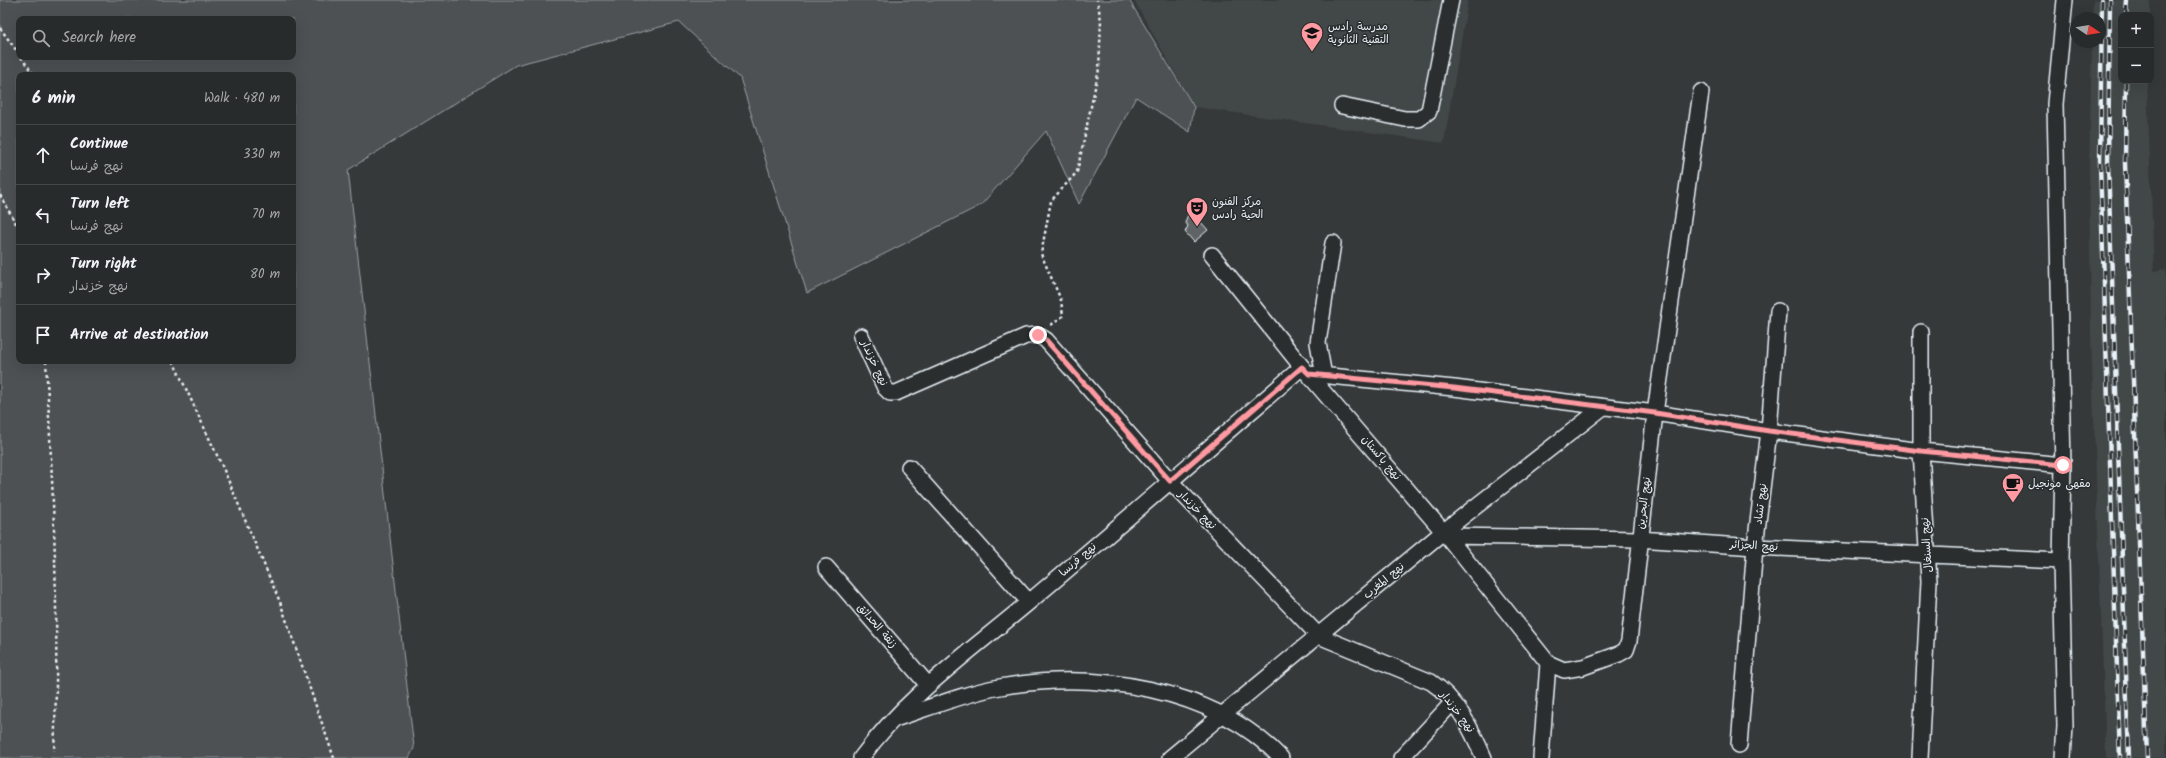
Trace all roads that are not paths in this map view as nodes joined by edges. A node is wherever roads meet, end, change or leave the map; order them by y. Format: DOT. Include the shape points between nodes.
graph roads {
  1 [pos="1451,0"];
  2 [pos="2065,0"];
  3 [pos="1701,92"];
  4 [pos="1342,106"];
  5 [pos="1333,243"];
  6 [pos="1212,255"];
  7 [pos="1778,311"];
  8 [pos="1921,332"];
  9 [pos="861,336"];
  10 [pos="1305,371"];
  11 [pos="1324,376"];
  12 [pos="1602,408"];
  13 [pos="1655,413"];
  14 [pos="1769,431"];
  15 [pos="1921,451"];
  16 [pos="2063,465"];
  17 [pos="909,467"];
  18 [pos="1170,481"];
  19 [pos="1445,534"];
  20 [pos="1639,539"];
  21 [pos="1755,547"];
  22 [pos="1927,554"];
  23 [pos="2061,561"];
  24 [pos="826,567"];
  25 [pos="1029,602"];
  26 [pos="1319,636"];
  27 [pos="1548,663"];
  28 [pos="928,686"];
  29 [pos="1452,702"];
  30 [pos="1224,714"];
  31 [pos="895,719"];
  32 [pos="1739,745"];
  33 [pos="861,758"];
  34 [pos="1170,758"];
  35 [pos="1281,758"];
  36 [pos="1401,758"];
  37 [pos="1484,758"];
  38 [pos="1541,758"];
  39 [pos="1920,758"];
  40 [pos="2063,758"];
  1 -- 4 [label="street" via="1429,111 1420,119 1405,119"];
  2 -- 16 [label="street" via="2055,104"];
  3 -- 13 [label="street, نهج البحرين"];
  5 -- 11 [label="street" via="1318,343"];
  6 -- 10 [label="street, نهج باكستان"];
  7 -- 14 [label="street, نهج تشاد"];
  8 -- 15 [label="street, نهج السنغال"];
  9 -- 18 [label="street, نهج خزندار" via="885,388 890,393 896,393 1026,336 1038,335 1046,340"];
  10 -- 11 [label="street"];
  10 -- 18 [label="street, نهج فرنسا"];
  10 -- 19 [label="street, نهج باكستان"];
  11 -- 12 [label="street" via="1454,388"];
  12 -- 13 [label="street"];
  12 -- 19 [label="street, نهج المغرب"];
  13 -- 14 [label="street"];
  13 -- 20 [label="street, نهج البحرين"];
  14 -- 15 [label="street"];
  14 -- 21 [label="street, نهج تشاد"];
  15 -- 16 [label="street"];
  15 -- 22 [label="street, نهج السنغال"];
  16 -- 23 [label="street"];
  17 -- 25 [label="street"];
  18 -- 25 [label="street, نهج فرنسا"];
  18 -- 26 [label="street, نهج خزندار"];
  19 -- 20 [label="street, نهج الجزائر"];
  19 -- 26 [label="street, نهج المغرب"];
  19 -- 27 [label="street, نهج باكستان"];
  20 -- 21 [label="street, نهج الجزائر"];
  20 -- 27 [label="street, نهج البحرين" via="1626,650 1583,667 1564,670"];
  21 -- 22 [label="street, نهج الجزائر"];
  21 -- 32 [label="street, نهج تشاد"];
  22 -- 23 [label="street, نهج الجزائر"];
  22 -- 39 [label="street, نهج السنغال" via="1929,581"];
  23 -- 40 [label="street" via="2065,726"];
  24 -- 28 [label="street, زنقة الحدائق"];
  25 -- 28 [label="street, نهج فرنسا"];
  26 -- 29 [label="street, نهج خزندار" via="1431,682 1442,689"];
  26 -- 30 [label="street, نهج المغرب"];
  27 -- 38 [label="street"];
  28 -- 31 [label="street, نهج فرنسا"];
  29 -- 36 [label="street"];
  29 -- 37 [label="street, نهج خزندار" via="1471,727"];
  30 -- 31 [label="street" via="1154,690 1117,684 1048,681 1000,687"];
  30 -- 34 [label="street, نهج المغرب"];
  30 -- 35 [label="street" via="1272,748"];
  31 -- 33 [label="street, نهج فرنسا"];
}
